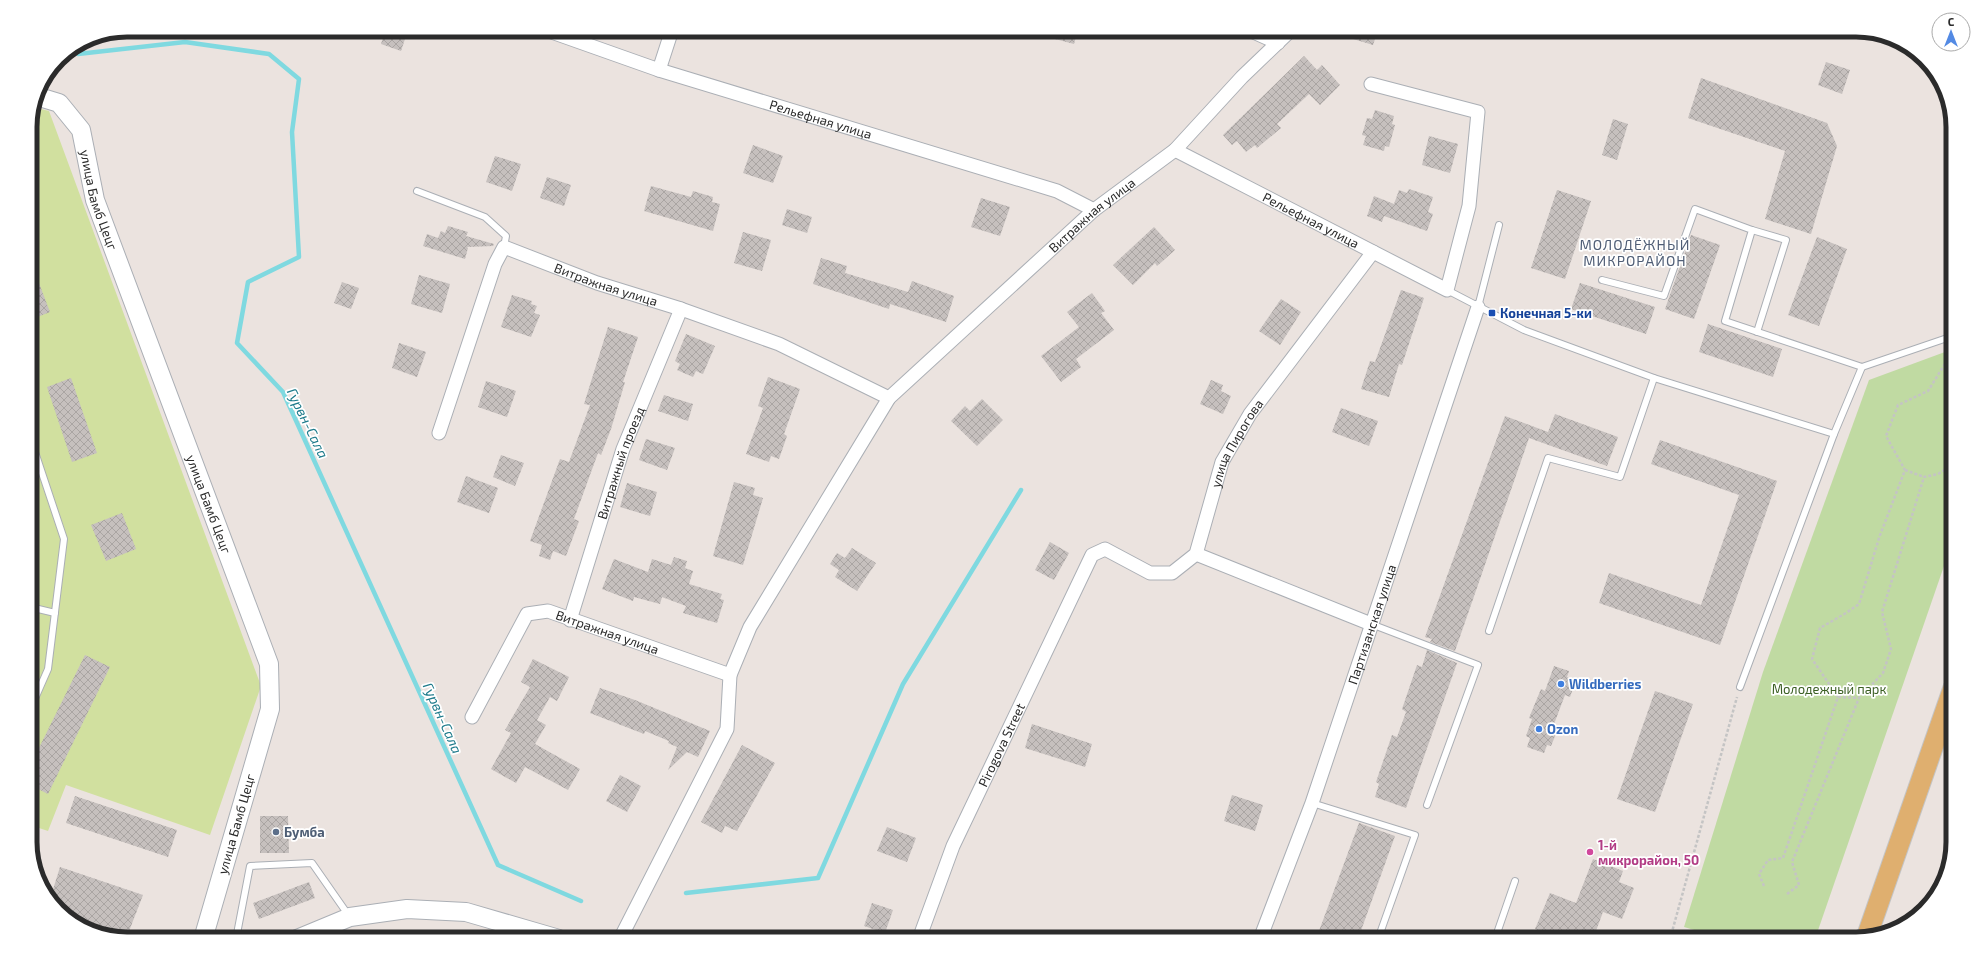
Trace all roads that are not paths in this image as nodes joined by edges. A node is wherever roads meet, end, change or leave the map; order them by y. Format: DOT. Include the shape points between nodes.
graph roads {
  1 [pos="566,37"];
  2 [pos="670,37"];
  3 [pos="1265,37"];
  4 [pos="1284,37"];
  5 [pos="1278,43"];
  6 [pos="659,70"];
  7 [pos="1371,84"];
  8 [pos="42,98"];
  9 [pos="1175,150"];
  10 [pos="417,191"];
  11 [pos="1094,210"];
  12 [pos="1499,225"];
  13 [pos="1752,230"];
  14 [pos="504,247"];
  15 [pos="1373,252"];
  16 [pos="1602,280"];
  17 [pos="1447,290"];
  18 [pos="1478,307"];
  19 [pos="681,309"];
  20 [pos="1757,332"];
  21 [pos="1946,338"];
  22 [pos="1862,367"];
  23 [pos="1654,378"];
  24 [pos="889,398"];
  25 [pos="439,433"];
  26 [pos="1834,434"];
  27 [pos="37,458"];
  28 [pos="1196,554"];
  29 [pos="37,609"];
  30 [pos="55,613"];
  31 [pos="570,620"];
  32 [pos="1371,624"];
  33 [pos="1489,630"];
  34 [pos="730,675"];
  35 [pos="1740,687"];
  36 [pos="37,694"];
  37 [pos="472,717"];
  38 [pos="1946,721"];
  39 [pos="1312,803"];
  40 [pos="1427,805"];
  41 [pos="1515,881"];
  42 [pos="350,917"];
  43 [pos="1869,931"];
  44 [pos="205,932"];
  45 [pos="237,932"];
  46 [pos="314,932"];
  47 [pos="525,932"];
  48 [pos="624,932"];
  49 [pos="922,932"];
  50 [pos="1263,932"];
  51 [pos="1380,932"];
  52 [pos="1497,932"];
  1 -- 6 [label="street, Рельефная улица"];
  2 -- 6 [label="street"];
  3 -- 5 [label="street"];
  4 -- 5 [label="street, Витражная улица"];
  5 -- 9 [label="street, Витражная улица" via="1242,77"];
  6 -- 11 [label="street, Рельефная улица" via="1057,191"];
  7 -- 17 [label="street" via="1478,112 1469,206"];
  8 -- 44 [label="main road, улица Бамб Цецг" via="60,103 81,130 95,200 268,664 270,709"];
  9 -- 11 [label="street, Витражная улица"];
  9 -- 15 [label="street, Рельефная улица"];
  10 -- 14 [label="lane" via="485,217 506,236"];
  11 -- 24 [label="street, Витражная улица"];
  12 -- 18 [label="lane"];
  13 -- 16 [label="lane" via="1695,209 1664,296"];
  13 -- 20 [label="lane" via="1725,321"];
  13 -- 20 [label="lane" via="1786,240"];
  14 -- 19 [label="street, Витражная улица" via="598,283"];
  14 -- 25 [label="street" via="495,264"];
  15 -- 17 [label="street, Рельефная улица"];
  15 -- 28 [label="street, улица Пирогова" via="1250,414 1222,462"];
  17 -- 18 [label="lane"];
  18 -- 23 [label="lane" via="1524,330"];
  18 -- 32 [label="street, Партизанская улица"];
  19 -- 24 [label="street, Витражная улица" via="779,344"];
  19 -- 31 [label="street, Витражный проезд" via="623,449"];
  20 -- 22 [label="lane"];
  21 -- 22 [label="lane"];
  22 -- 26 [label="lane"];
  23 -- 26 [label="lane"];
  23 -- 33 [label="lane" via="1620,477 1548,458"];
  24 -- 34 [label="street, Витражная улица" via="750,627"];
  26 -- 35 [label="lane"];
  27 -- 30 [label="lane" via="64,539"];
  28 -- 32 [label="street"];
  28 -- 49 [label="street, Pirogova Street" via="1172,573 1150,573 1106,549 1092,555 953,846"];
  29 -- 30 [label="lane"];
  30 -- 36 [label="lane" via="48,669"];
  31 -- 34 [label="street, Витражная улица"];
  31 -- 37 [label="street, Витражная улица" via="548,611 527,614"];
  32 -- 39 [label="street, Партизанская улица"];
  32 -- 40 [label="lane" via="1478,665"];
  34 -- 48 [label="street, Витражная улица" via="728,729"];
  38 -- 43 [label="main road"];
  39 -- 50 [label="street, Партизанская улица"];
  39 -- 51 [label="lane" via="1415,835"];
  41 -- 52 [label="lane"];
  42 -- 45 [label="lane" via="312,863 250,866"];
  42 -- 46 [label="main road"];
  42 -- 47 [label="main road" via="407,909 466,912"];
}
